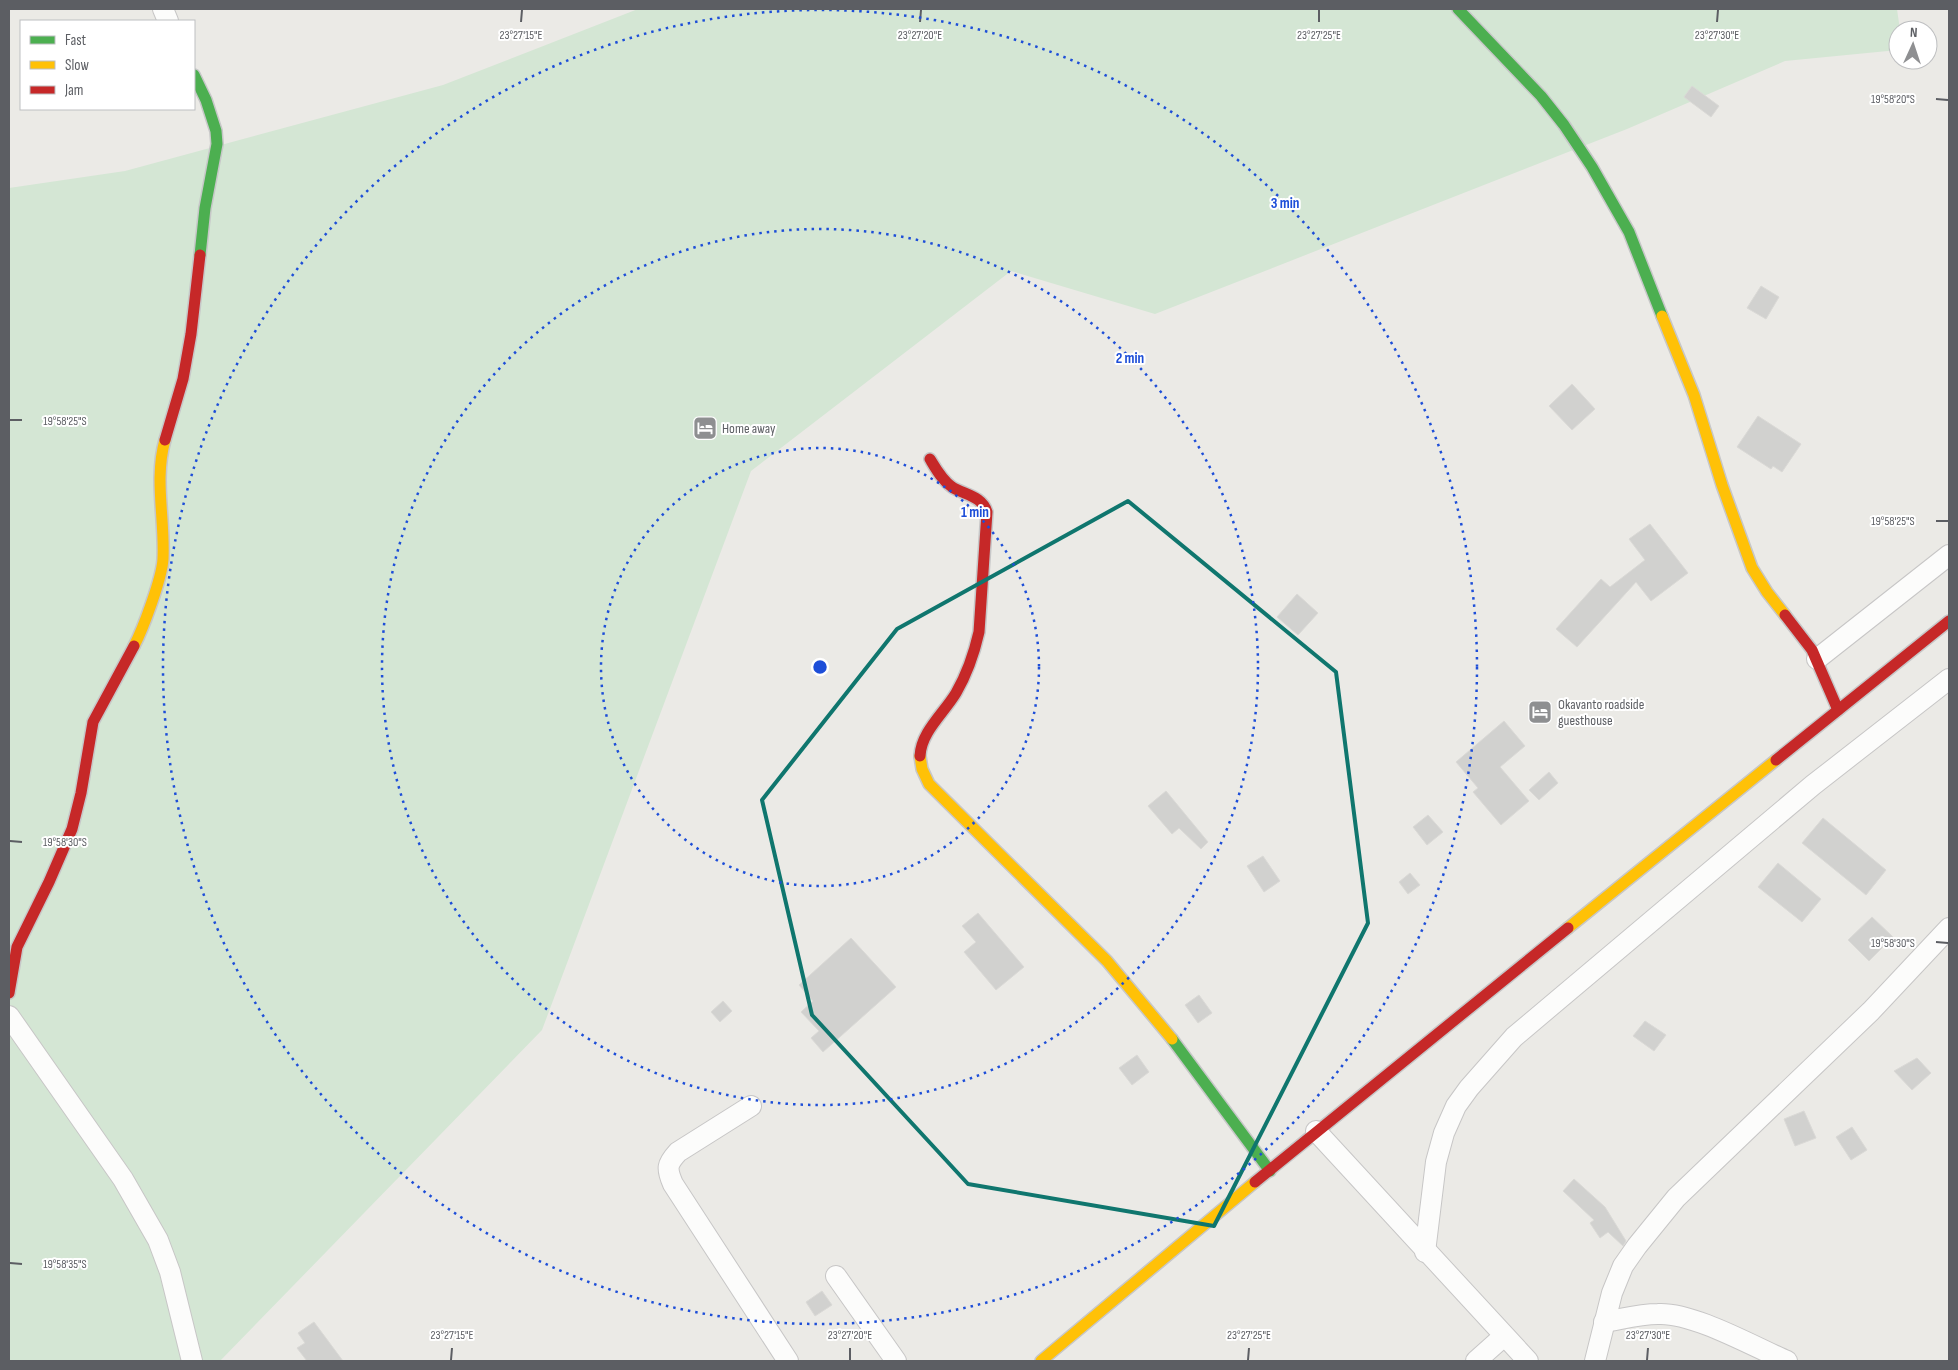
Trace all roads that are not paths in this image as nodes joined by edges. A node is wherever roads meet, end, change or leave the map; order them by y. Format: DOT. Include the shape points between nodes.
graph roads {
  1 [pos="1458,9"];
  2 [pos="195,77"];
  3 [pos="930,459"];
  4 [pos="1949,555"];
  5 [pos="1949,621"];
  6 [pos="1817,660"];
  7 [pos="1949,679"];
  8 [pos="1838,710"];
  9 [pos="1949,928"];
  10 [pos="9,993"];
  11 [pos="9,1016"];
  12 [pos="751,1106"];
  13 [pos="1316,1131"];
  14 [pos="1270,1171"];
  15 [pos="1425,1252"];
  16 [pos="836,1276"];
  17 [pos="1604,1322"];
  18 [pos="1504,1336"];
  19 [pos="192,1361"];
  20 [pos="788,1361"];
  21 [pos="896,1361"];
  22 [pos="1041,1361"];
  23 [pos="1476,1361"];
  24 [pos="1528,1361"];
  25 [pos="1595,1361"];
  26 [pos="1787,1361"];
  1 -- 6 [label="street" via="1541,96 1564,125 1629,232 1694,395 1752,568"];
  2 -- 10 [label="street" via="206,100 217,144 205,208 183,379 159,469 163,560 159,580 136,643 94,722 72,829 17,947"];
  3 -- 14 [label="street" via="947,483 980,500 987,512 975,650 968,669 922,744 923,775 1114,968 1162,1026"];
  4 -- 6 [label="street"];
  5 -- 8 [label="street"];
  6 -- 8 [label="street"];
  7 -- 15 [label="street" via="1813,785 1514,1037 1469,1088 1456,1106 1444,1133 1436,1162"];
  8 -- 13 [label="street"];
  9 -- 17 [label="street" via="1871,1011 1676,1198 1624,1266"];
  11 -- 19 [label="street" via="123,1179 158,1240 170,1272"];
  12 -- 20 [label="street" via="678,1152 669,1162 668,1170 673,1184"];
  13 -- 14 [label="street"];
  13 -- 15 [label="street"];
  14 -- 22 [label="street"];
  15 -- 18 [label="street"];
  16 -- 21 [label="street"];
  17 -- 25 [label="street"];
  17 -- 26 [label="street" via="1658,1314 1675,1315 1692,1319"];
  18 -- 23 [label="street"];
  18 -- 24 [label="street"];
}
